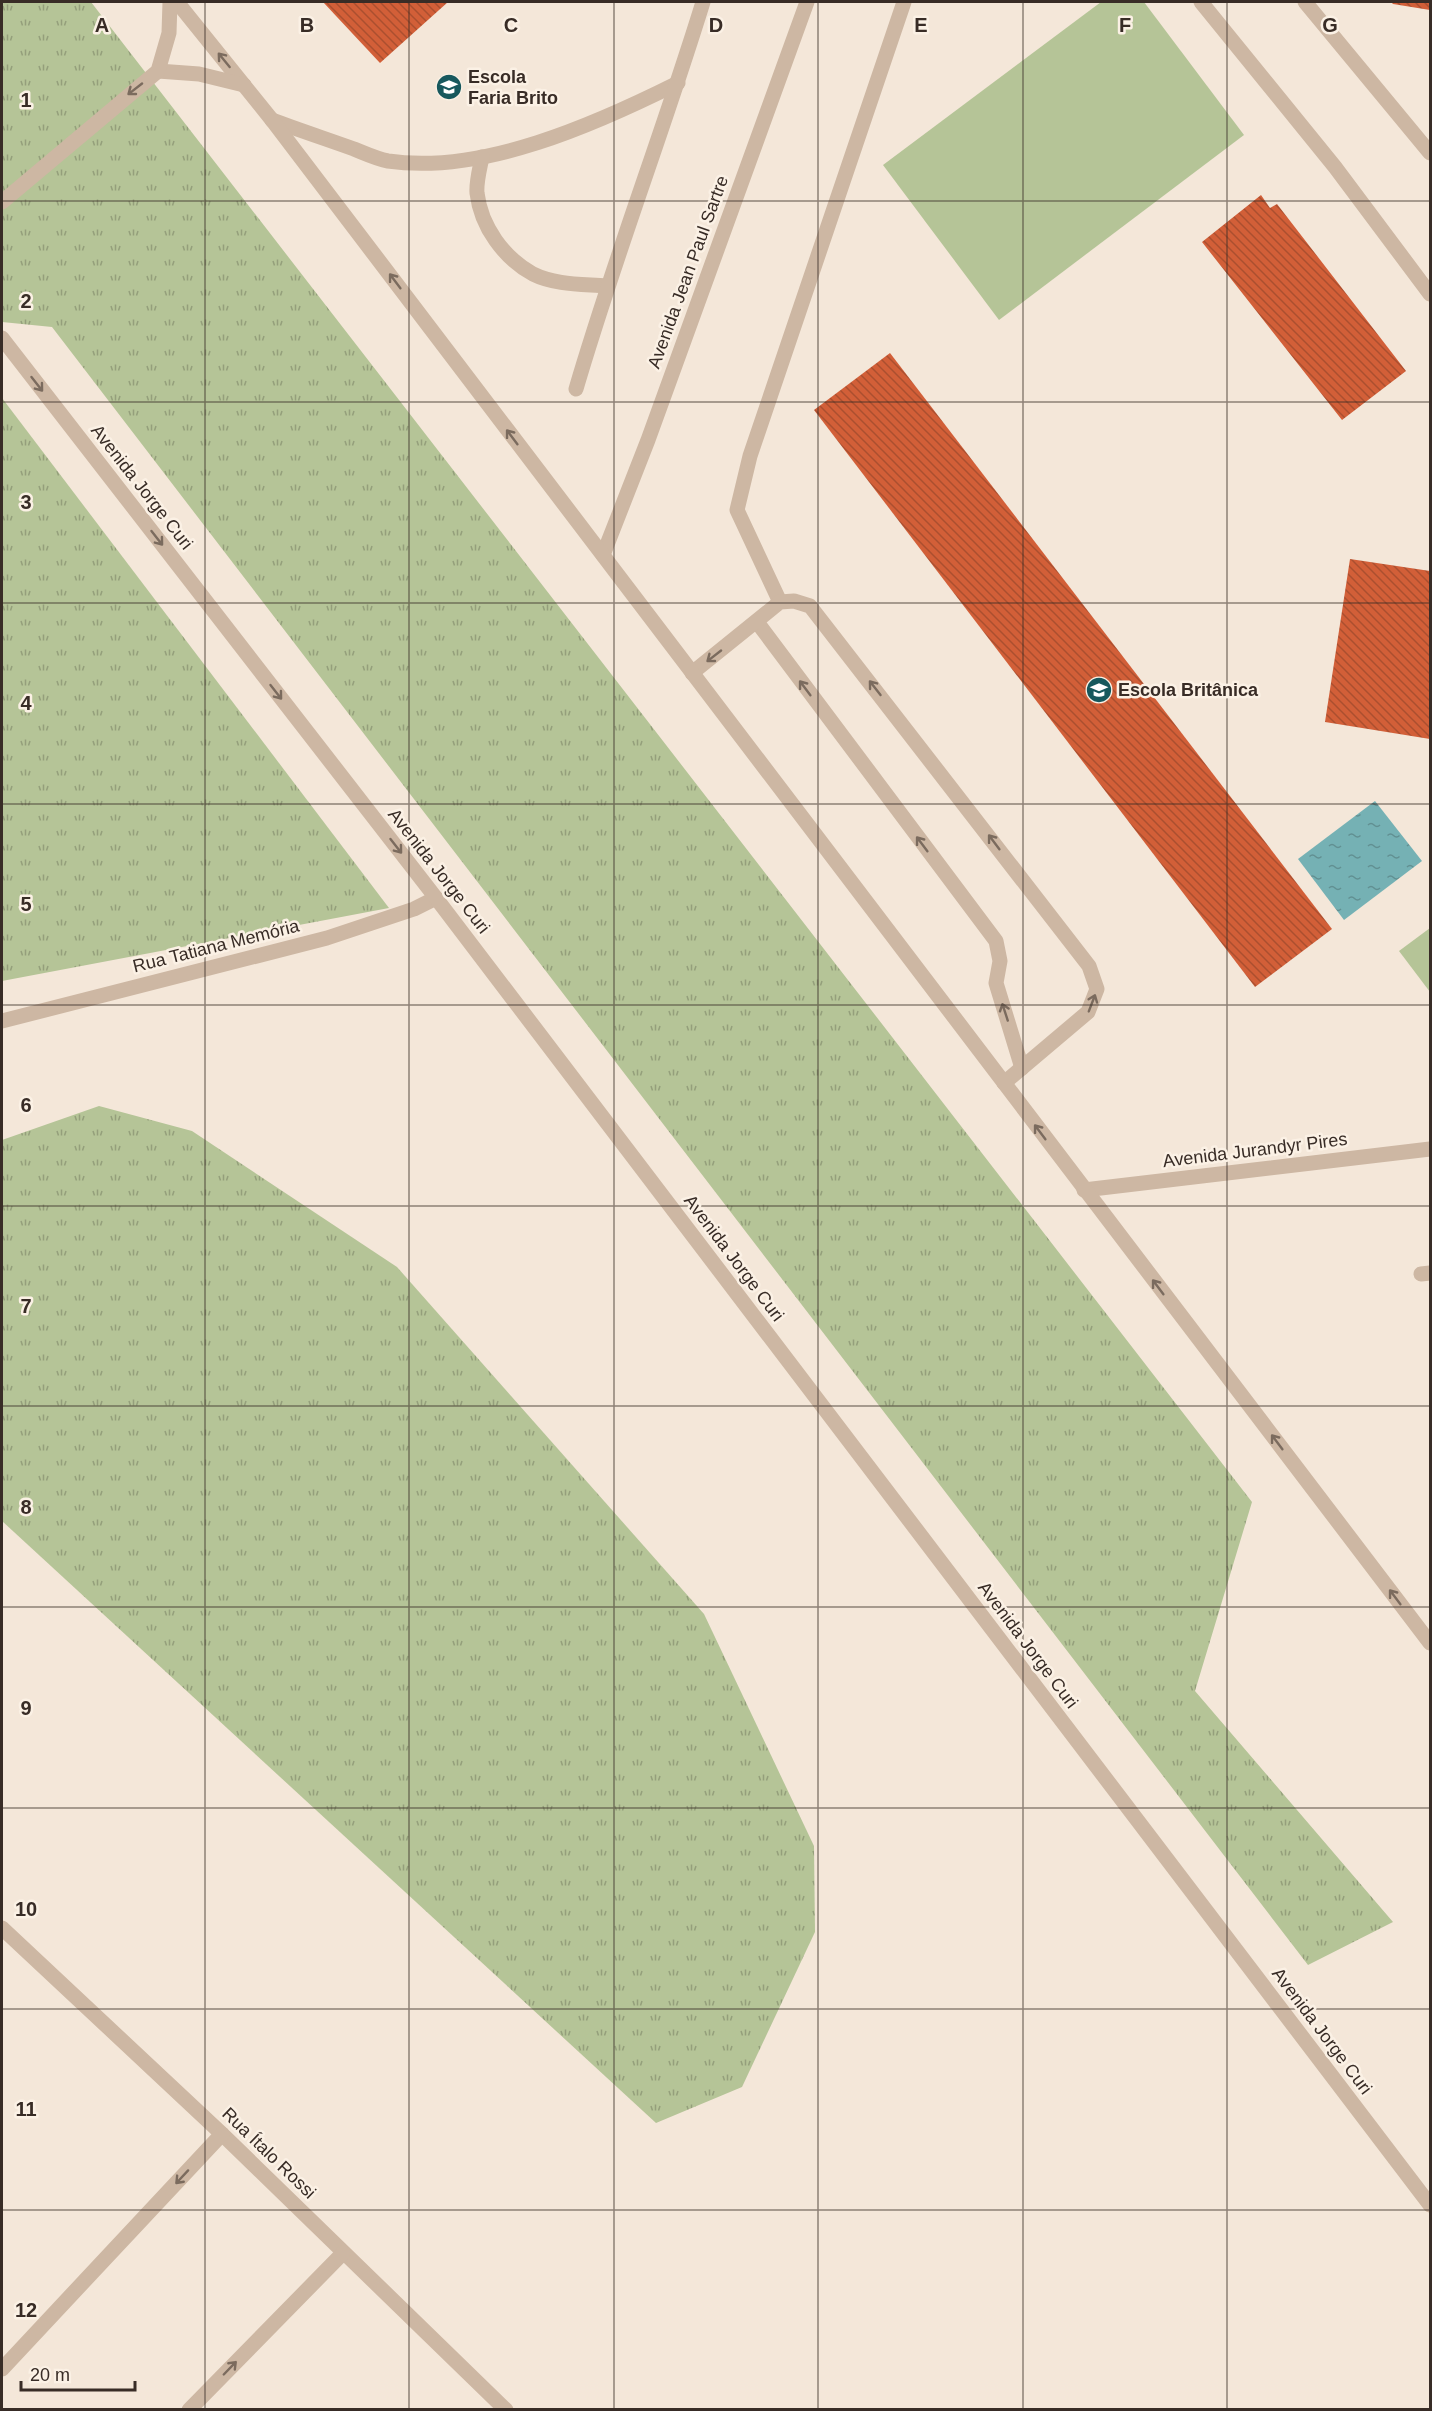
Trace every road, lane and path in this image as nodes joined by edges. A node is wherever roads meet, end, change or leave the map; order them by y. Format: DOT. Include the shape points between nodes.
graph roads {
  1 [pos="170,2"];
  2 [pos="177,2"];
  3 [pos="703,2"];
  4 [pos="807,2"];
  5 [pos="904,2"];
  6 [pos="1201,2"];
  7 [pos="1305,2"];
  8 [pos="158,70"];
  9 [pos="678,82"];
  10 [pos="244,85"];
  11 [pos="272,120"];
  12 [pos="1431,153"];
  13 [pos="482,157"];
  14 [pos="2,202"];
  15 [pos="606,286"];
  16 [pos="1431,294"];
  17 [pos="2,338"];
  18 [pos="576,390"];
  19 [pos="603,555"];
  20 [pos="780,602"];
  21 [pos="756,622"];
  22 [pos="692,673"];
  23 [pos="436,898"];
  24 [pos="2,1021"];
  25 [pos="1023,1068"];
  26 [pos="1004,1083"];
  27 [pos="1431,1149"];
  28 [pos="1084,1190"];
  29 [pos="1431,1643"];
  30 [pos="2,1928"];
  31 [pos="222,2134"];
  32 [pos="1431,2205"];
  33 [pos="343,2253"];
  34 [pos="2,2369"];
  35 [pos="189,2409"];
  36 [pos="506,2409"];
  1 -- 8 [label="street" via="169,33"];
  10 -- 2 [label="street, one-way"];
  3 -- 9 [label="street"];
  4 -- 19 [label="street, Avenida Jean Paul Sartre"];
  5 -- 20 [label="street" via="750,456 737,510"];
  6 -- 16 [label="street" via="1335,167"];
  7 -- 12 [label="street"];
  8 -- 10 [label="street" via="199,74"];
  8 -- 14 [label="street, one-way"];
  9 -- 13 [label="street" via="636,104 579,126"];
  9 -- 15 [label="street"];
  10 -- 11 [label="street"];
  11 -- 13 [label="street" via="387,161 438,162"];
  19 -- 11 [label="street, one-way"];
  13 -- 15 [label="street" via="477,192 487,229 507,254 534,274 568,283"];
  15 -- 18 [label="street"];
  17 -- 23 [label="street, Avenida Jorge Curi, one-way"];
  19 -- 22 [label="street"];
  20 -- 21 [label="street"];
  25 -- 20 [label="street, one-way" via="1088,1012 1097,989 1089,966 826,624 810,606"];
  21 -- 22 [label="street, one-way"];
  25 -- 21 [label="street, one-way" via="996,983 1000,961 996,941"];
  22 -- 26 [label="street"];
  23 -- 24 [label="street, Rua Tatiana Memória" via="327,938"];
  23 -- 32 [label="street, Avenida Jorge Curi"];
  25 -- 26 [label="street"];
  28 -- 26 [label="street, one-way"];
  27 -- 28 [label="street, Avenida Jurandyr Pires"];
  29 -- 28 [label="street, one-way"];
  30 -- 31 [label="street, Rua Ítalo Rossi"];
  31 -- 33 [label="street, Rua Ítalo Rossi"];
  31 -- 34 [label="street, one-way"];
  35 -- 33 [label="street, one-way"];
  33 -- 36 [label="street, Rua Ítalo Rossi"];
}
